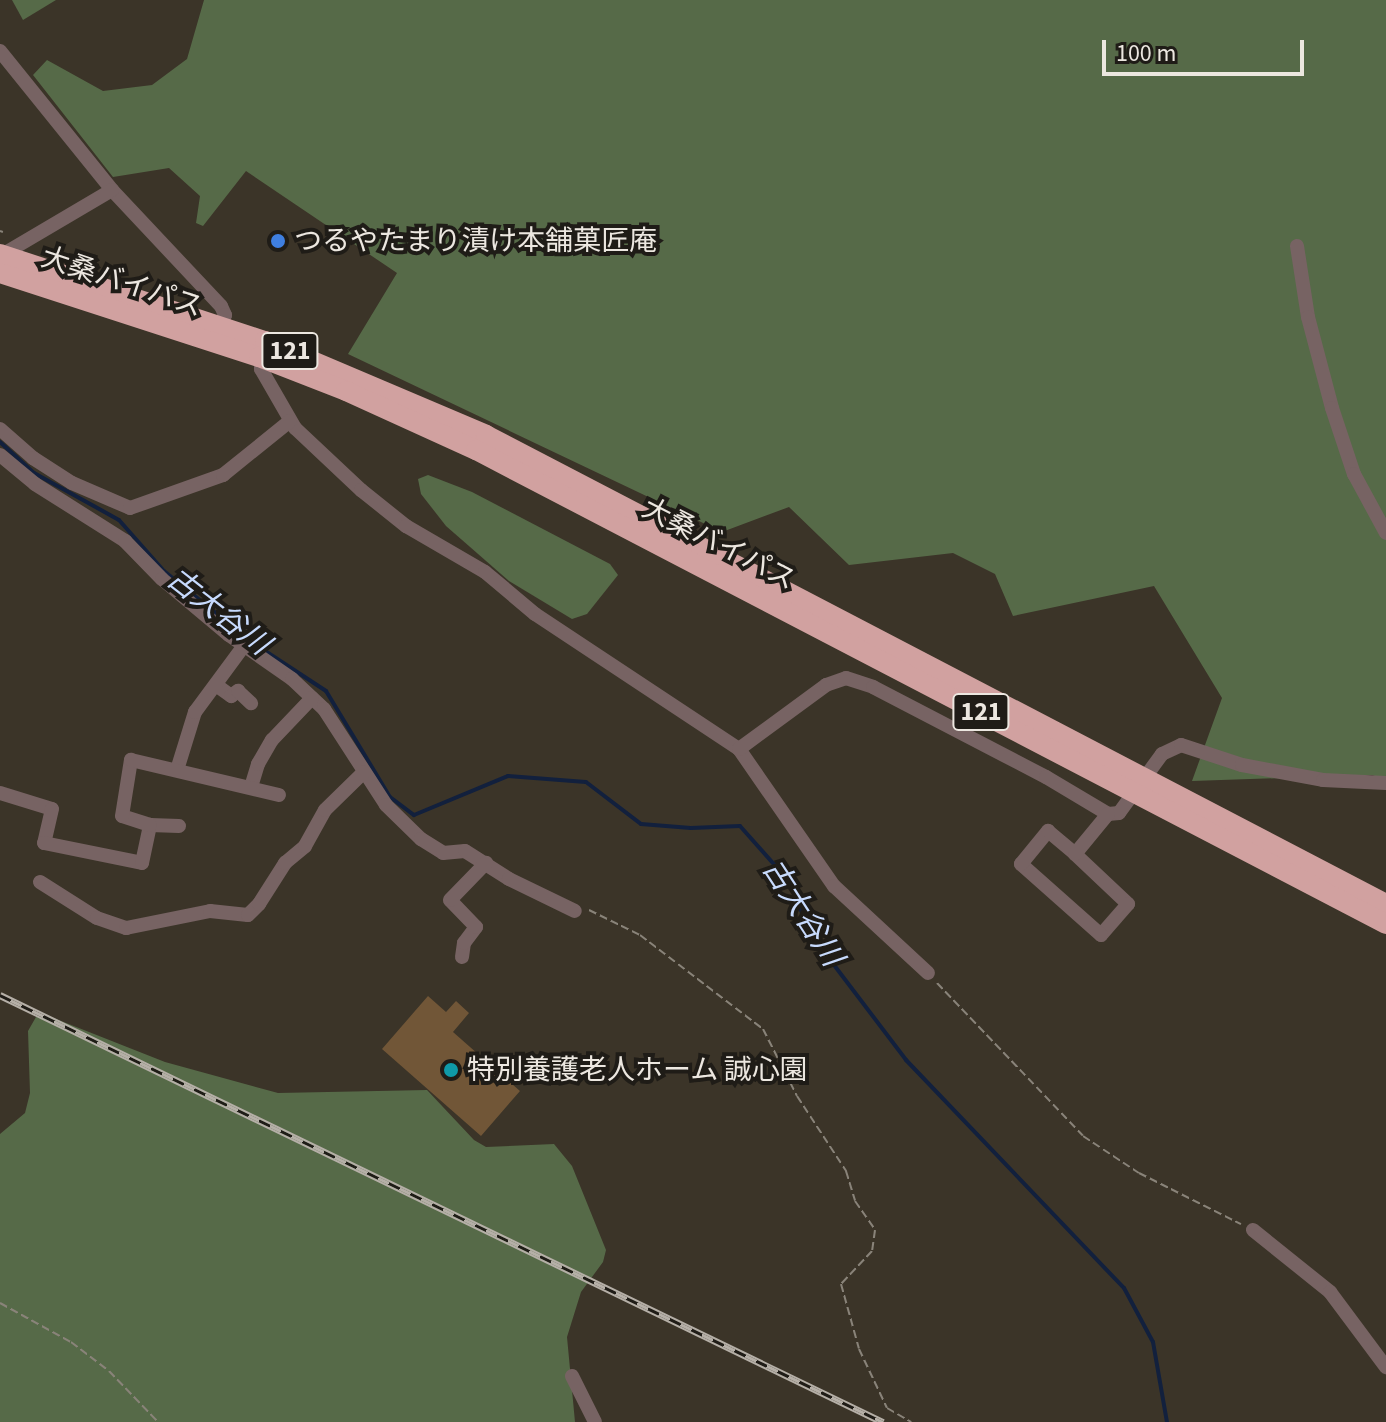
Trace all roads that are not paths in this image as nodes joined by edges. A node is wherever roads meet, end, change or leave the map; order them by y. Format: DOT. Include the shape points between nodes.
graph roads {
  1 [pos="0,51"];
  2 [pos="112,190"];
  3 [pos="1297,246"];
  4 [pos="1,259"];
  5 [pos="221,325"];
  6 [pos="262,349"];
  7 [pos="290,421"];
  8 [pos="0,429"];
  9 [pos="0,455"];
  10 [pos="1386,533"];
  11 [pos="243,647"];
  12 [pos="216,685"];
  13 [pos="312,698"];
  14 [pos="251,703"];
  15 [pos="739,749"];
  16 [pos="177,770"];
  17 [pos="364,772"];
  18 [pos="1386,783"];
  19 [pos="1139,785"];
  20 [pos="251,787"];
  21 [pos="0,793"];
  22 [pos="279,795"];
  23 [pos="1108,814"];
  24 [pos="150,825"];
  25 [pos="179,826"];
  26 [pos="1075,854"];
  27 [pos="486,863"];
  28 [pos="40,882"];
  29 [pos="1386,904"];
  30 [pos="575,911"];
  31 [pos="1386,924"];
  32 [pos="462,957"];
  33 [pos="928,973"];
  34 [pos="1253,1230"];
  35 [pos="1386,1367"];
  36 [pos="572,1376"];
  37 [pos="595,1422"];
  1 -- 2 [label="street"];
  2 -- 4 [label="street"];
  2 -- 5 [label="street" via="221,306"];
  3 -- 10 [label="street" via="1308,317 1332,408 1354,474"];
  4 -- 5 [label="highway, 大桑バイパス / 121"];
  4 -- 6 [label="highway, 大桑バイパス / 121"];
  5 -- 6 [label="highway, 大桑バイパス / 121"];
  6 -- 7 [label="street" via="261,369"];
  6 -- 19 [label="highway, 大桑バイパス / 121" via="572,489"];
  7 -- 8 [label="street" via="223,475 130,508 72,483"];
  7 -- 15 [label="street" via="406,526 485,572 535,614"];
  9 -- 11 [label="street" via="35,484 125,541"];
  11 -- 12 [label="street"];
  11 -- 13 [label="street"];
  12 -- 14 [label="street" via="231,696 238,691"];
  12 -- 16 [label="street" via="195,712"];
  13 -- 17 [label="street"];
  13 -- 20 [label="street" via="272,740"];
  15 -- 23 [label="street" via="826,685 846,678 873,687"];
  15 -- 33 [label="street" via="834,886"];
  16 -- 20 [label="street"];
  16 -- 24 [label="street" via="131,760 122,816"];
  17 -- 27 [label="street" via="386,805 421,839 443,853 465,851"];
  17 -- 28 [label="street" via="325,810 305,846 285,863 248,915 210,911 126,928 97,918"];
  18 -- 19 [label="street" via="1282,773 1181,745 1162,754"];
  19 -- 23 [label="street" via="1119,813"];
  19 -- 29 [label="highway, 大桑バイパス / 121"];
  19 -- 31 [label="highway, 大桑バイパス / 121"];
  20 -- 22 [label="street"];
  21 -- 24 [label="street" via="52,809 44,843 142,863"];
  23 -- 26 [label="street"];
  24 -- 25 [label="street"];
  26 -- 26 [label="street" via="1048,831 1021,864 1101,935 1128,904"];
  27 -- 30 [label="street"];
  27 -- 32 [label="street" via="450,900 476,927 464,943"];
  34 -- 35 [label="street" via="1330,1292"];
  36 -- 37 [label="street"];
}
